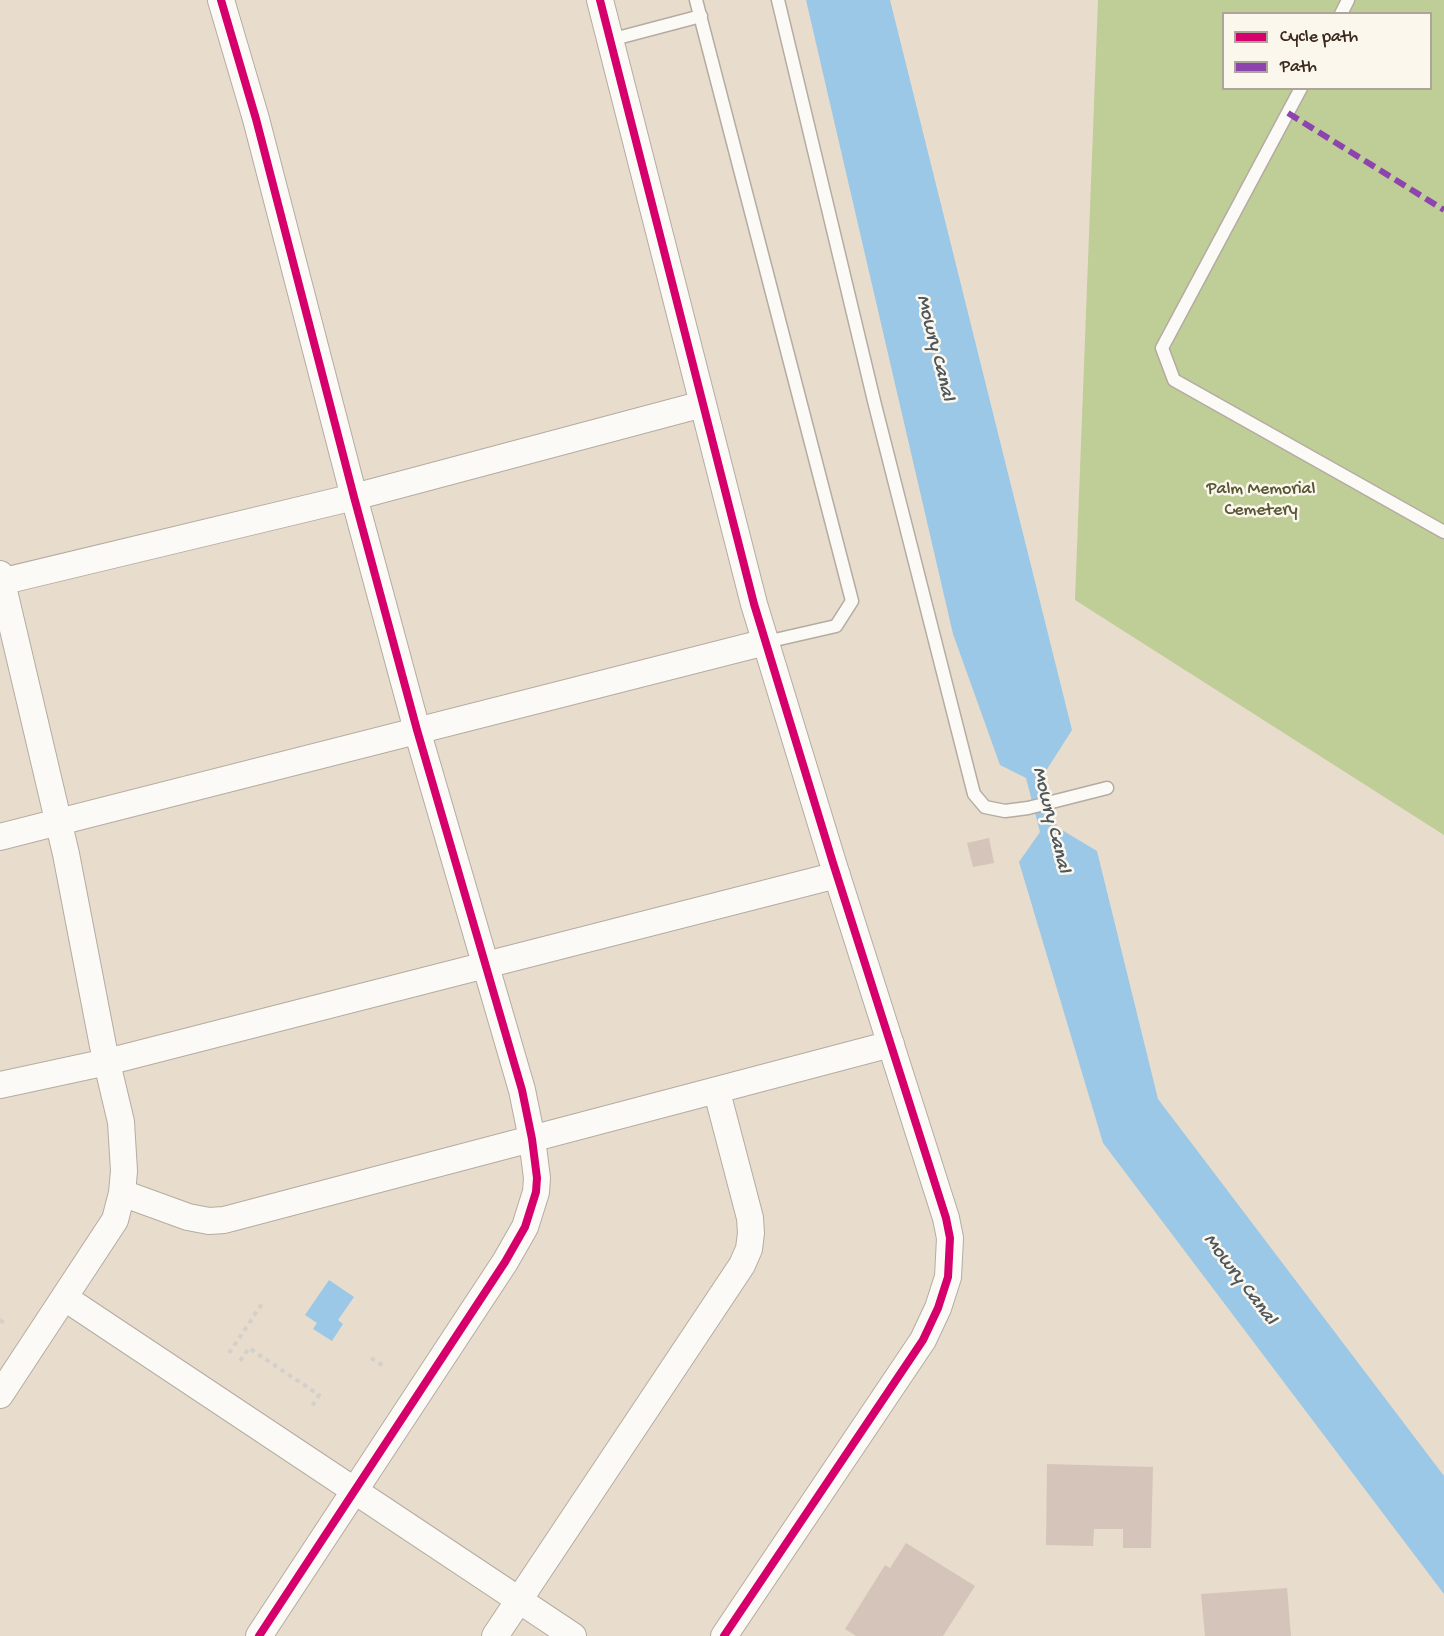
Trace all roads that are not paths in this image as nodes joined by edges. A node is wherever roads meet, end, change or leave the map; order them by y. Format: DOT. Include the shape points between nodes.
graph roads {
  1 [pos="221,0"];
  2 [pos="600,0"];
  3 [pos="696,0"];
  4 [pos="778,0"];
  5 [pos="700,16"];
  6 [pos="610,40"];
  7 [pos="1300,90"];
  8 [pos="703,404"];
  9 [pos="354,497"];
  10 [pos="1444,532"];
  11 [pos="1,579"];
  12 [pos="766,642"];
  13 [pos="417,730"];
  14 [pos="1107,788"];
  15 [pos="58,822"];
  16 [pos="0,837"];
  17 [pos="837,875"];
  18 [pos="486,965"];
  19 [pos="891,1044"];
  20 [pos="107,1062"];
  21 [pos="0,1085"];
  22 [pos="717,1092"];
  23 [pos="532,1139"];
  24 [pos="122,1193"];
  25 [pos="65,1298"];
  26 [pos="0,1395"];
  27 [pos="355,1491"];
  28 [pos="519,1600"];
  29 [pos="259,1636"];
  30 [pos="495,1636"];
  31 [pos="573,1636"];
  32 [pos="724,1636"];
  1 -- 9 [label="street" via="256,119"];
  2 -- 6 [label="street"];
  3 -- 5 [label="lane"];
  4 -- 14 [label="lane" via="974,794 985,807 1005,811"];
  5 -- 6 [label="lane"];
  5 -- 12 [label="lane" via="852,601 836,626"];
  6 -- 8 [label="street"];
  7 -- 10 [label="lane" via="1162,348 1174,380"];
  8 -- 9 [label="street"];
  8 -- 12 [label="street"];
  9 -- 11 [label="street"];
  9 -- 13 [label="street"];
  11 -- 15 [label="street"];
  12 -- 13 [label="street"];
  12 -- 17 [label="street"];
  13 -- 15 [label="street"];
  13 -- 18 [label="street"];
  15 -- 16 [label="street"];
  15 -- 20 [label="street"];
  17 -- 18 [label="street"];
  17 -- 19 [label="street"];
  18 -- 20 [label="street"];
  18 -- 23 [label="street"];
  19 -- 22 [label="street"];
  19 -- 32 [label="street" via="946,1218 950,1257 946,1285 923,1340"];
  20 -- 21 [label="street"];
  20 -- 24 [label="street" via="123,1139"];
  22 -- 23 [label="street"];
  22 -- 28 [label="street" via="750,1218 748,1249 735,1277"];
  23 -- 24 [label="street" via="224,1220 188,1217"];
  23 -- 27 [label="street" via="536,1192 525,1227"];
  24 -- 25 [label="street" via="115,1220"];
  25 -- 26 [label="street"];
  25 -- 27 [label="street"];
  27 -- 28 [label="street"];
  27 -- 29 [label="street"];
  28 -- 30 [label="street"];
  28 -- 31 [label="street"];
}
